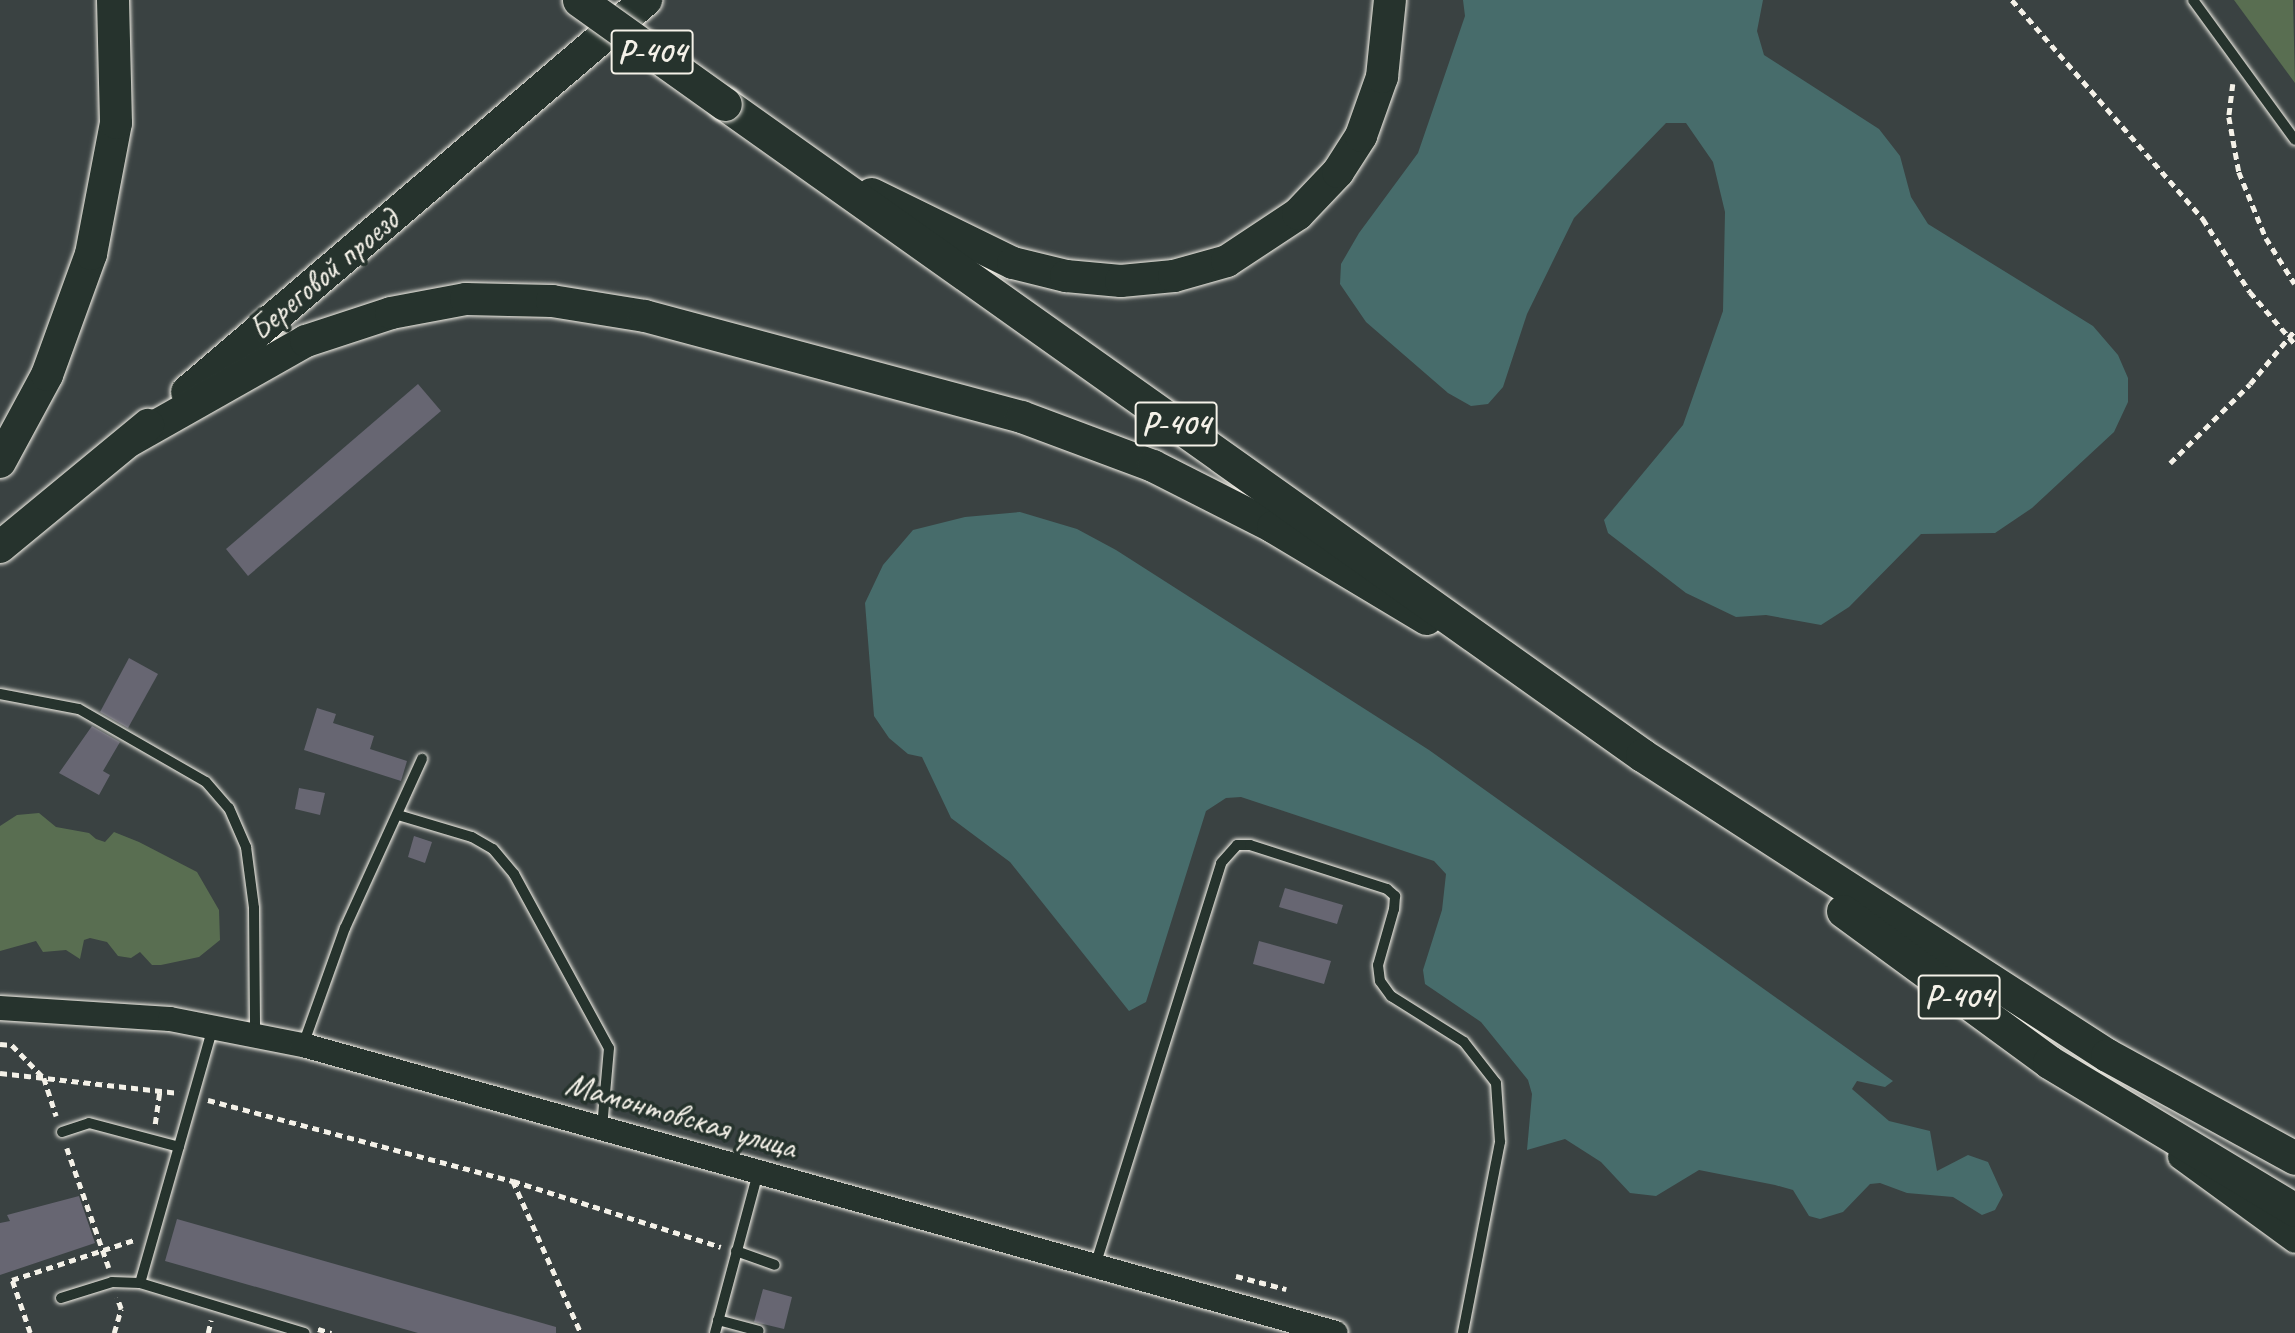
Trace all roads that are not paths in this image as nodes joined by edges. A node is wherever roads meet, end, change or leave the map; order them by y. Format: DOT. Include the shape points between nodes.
graph roads {
  1 [pos="113,0"];
  2 [pos="579,0"];
  3 [pos="646,0"];
  4 [pos="1390,0"];
  5 [pos="2193,0"];
  6 [pos="2295,140"];
  7 [pos="791,151"];
  8 [pos="131,440"];
  9 [pos="0,462"];
  10 [pos="0,547"];
  11 [pos="0,694"];
  12 [pos="1560,698"];
  13 [pos="1642,755"];
  14 [pos="422,759"];
  15 [pos="398,814"];
  16 [pos="0,1008"];
  17 [pos="213,1027"];
  18 [pos="255,1034"];
  19 [pos="303,1045"];
  20 [pos="2049,1062"];
  21 [pos="602,1128"];
  22 [pos="62,1132"];
  23 [pos="179,1147"];
  24 [pos="2295,1158"];
  25 [pos="758,1172"];
  26 [pos="2295,1210"];
  27 [pos="2295,1241"];
  28 [pos="736,1251"];
  29 [pos="775,1265"];
  30 [pos="1096,1266"];
  31 [pos="141,1280"];
  32 [pos="61,1298"];
  33 [pos="718,1320"];
  34 [pos="304,1329"];
  35 [pos="759,1331"];
  36 [pos="715,1333"];
  37 [pos="1336,1333"];
  38 [pos="1463,1333"];
  1 -- 9 [label="main road" via="116,123 91,254 47,375"];
  2 -- 7 [label="highway, Р-404, bridge"];
  3 -- 8 [label="main road, Береговой проезд"];
  4 -- 7 [label="main road" via="1382,77 1361,136 1338,172 1263,241 1227,261 1174,276 1094,279 1013,263 951,237"];
  5 -- 6 [label="lane"];
  7 -- 12 [label="highway, Р-404"];
  8 -- 10 [label="main road, Береговой проезд"];
  8 -- 12 [label="main road" via="306,341 391,313 466,299 552,301 645,316 1023,417 1153,466 1273,527"];
  11 -- 18 [label="lane" via="79,709 206,782 229,808 246,847 254,908"];
  12 -- 13 [label="highway, Р-404"];
  13 -- 20 [label="highway, Р-404"];
  13 -- 24 [label="highway, Р-404" via="2084,1041"];
  14 -- 15 [label="lane"];
  15 -- 19 [label="lane" via="345,928"];
  15 -- 21 [label="lane" via="472,837 493,849 514,874 609,1048"];
  16 -- 17 [label="street, Мамонтовская улица"];
  17 -- 18 [label="street, Мамонтовская улица"];
  17 -- 23 [label="lane"];
  18 -- 19 [label="street, Мамонтовская улица"];
  19 -- 21 [label="street, Мамонтовская улица"];
  20 -- 26 [label="highway, Р-404"];
  20 -- 27 [label="street"];
  21 -- 25 [label="street, Мамонтовская улица"];
  22 -- 23 [label="lane" via="89,1123"];
  23 -- 31 [label="lane"];
  25 -- 28 [label="lane"];
  25 -- 30 [label="street, Мамонтовская улица"];
  28 -- 29 [label="lane"];
  28 -- 33 [label="lane"];
  30 -- 37 [label="street, Мамонтовская улица"];
  30 -- 38 [label="lane" via="1221,863 1237,845 1250,845 1388,889 1395,896 1394,909 1378,965 1380,981 1391,996 1464,1042 1496,1083 1500,1142"];
  31 -- 32 [label="lane" via="112,1282"];
  31 -- 34 [label="lane"];
  33 -- 35 [label="lane"];
  33 -- 36 [label="lane"];
}
